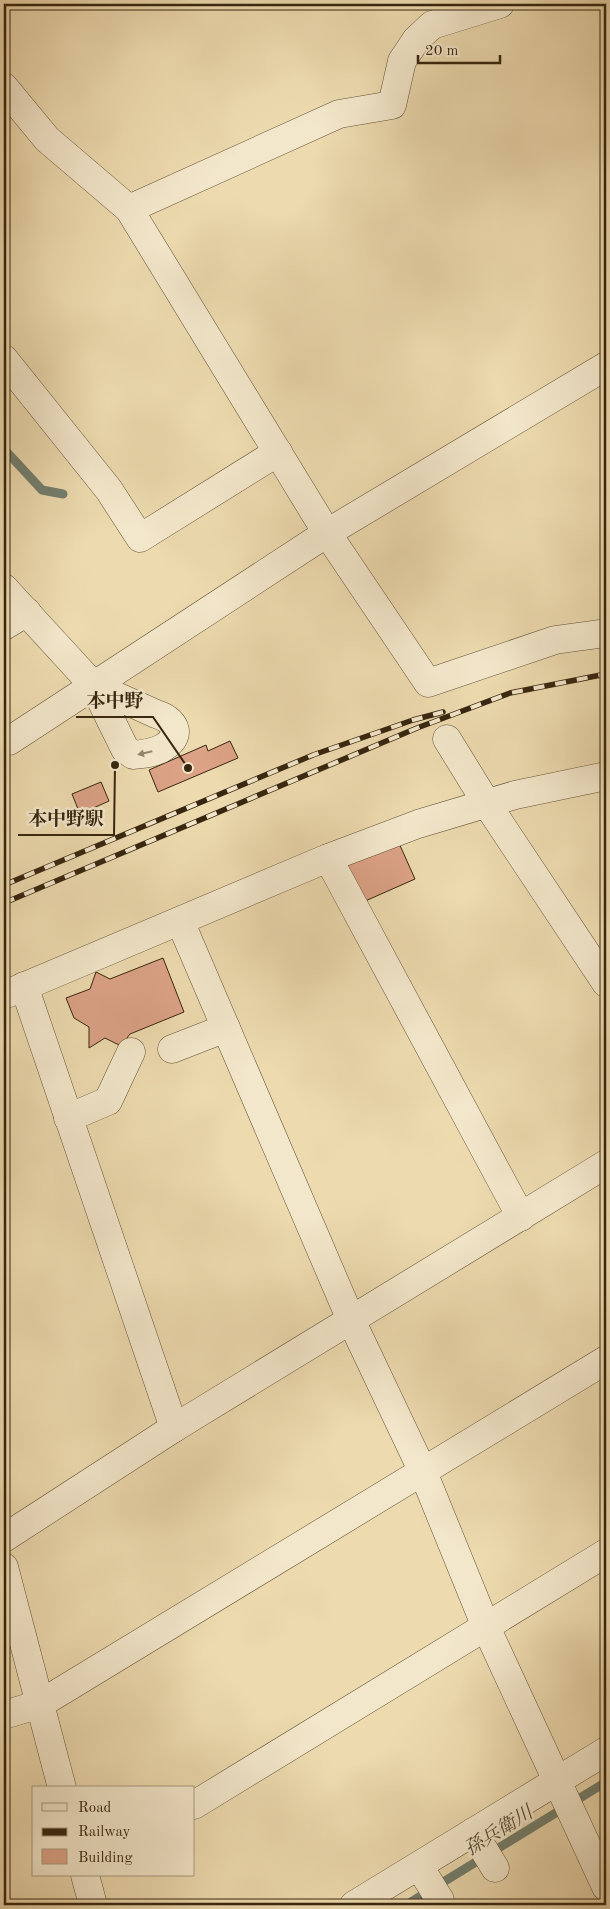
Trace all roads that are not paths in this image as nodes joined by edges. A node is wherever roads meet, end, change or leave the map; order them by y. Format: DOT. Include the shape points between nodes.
graph roads {
  1 [pos="500,4"];
  2 [pos="4,87"];
  3 [pos="129,209"];
  4 [pos="4,359"];
  5 [pos="606,366"];
  6 [pos="278,452"];
  7 [pos="327,533"];
  8 [pos="4,588"];
  9 [pos="15,619"];
  10 [pos="606,633"];
  11 [pos="94,686"];
  12 [pos="447,739"];
  13 [pos="10,741"];
  14 [pos="606,776"];
  15 [pos="486,804"];
  16 [pos="328,858"];
  17 [pos="180,921"];
  18 [pos="604,976"];
  19 [pos="14,991"];
  20 [pos="226,1028"];
  21 [pos="172,1049"];
  22 [pos="131,1052"];
  23 [pos="68,1118"];
  24 [pos="606,1164"];
  25 [pos="521,1217"];
  26 [pos="352,1320"];
  27 [pos="606,1360"];
  28 [pos="174,1428"];
  29 [pos="423,1472"];
  30 [pos="4,1538"];
  31 [pos="606,1553"];
  32 [pos="4,1567"];
  33 [pos="486,1627"];
  34 [pos="40,1704"];
  35 [pos="4,1715"];
  36 [pos="606,1751"];
  37 [pos="558,1781"];
  38 [pos="61,1786"];
  39 [pos="195,1804"];
  40 [pos="476,1836"];
  41 [pos="495,1868"];
  42 [pos="421,1870"];
  43 [pos="85,1876"];
  44 [pos="606,1886"];
  45 [pos="440,1900"];
  46 [pos="93,1905"];
  47 [pos="355,1905"];
  1 -- 3 [label="street" via="432,24 402,61 392,105 339,114"];
  2 -- 3 [label="street" via="47,139"];
  3 -- 6 [label="street"];
  4 -- 6 [label="street" via="110,490 140,538"];
  5 -- 7 [label="street"];
  6 -- 7 [label="street"];
  7 -- 10 [label="street" via="428,683 555,640"];
  7 -- 11 [label="street"];
  8 -- 9 [label="street"];
  9 -- 11 [label="street"];
  11 -- 13 [label="street"];
  12 -- 15 [label="street"];
  14 -- 15 [label="street"];
  15 -- 16 [label="street" via="418,824"];
  15 -- 18 [label="street"];
  16 -- 17 [label="street"];
  16 -- 25 [label="street"];
  17 -- 19 [label="street"];
  17 -- 20 [label="street"];
  19 -- 23 [label="street"];
  20 -- 21 [label="street"];
  20 -- 26 [label="street"];
  22 -- 23 [label="street" via="108,1101"];
  23 -- 28 [label="street"];
  24 -- 25 [label="street"];
  25 -- 26 [label="street"];
  26 -- 28 [label="street"];
  26 -- 29 [label="street"];
  27 -- 29 [label="street"];
  28 -- 30 [label="street"];
  29 -- 33 [label="street"];
  29 -- 34 [label="street"];
  31 -- 33 [label="street"];
  32 -- 34 [label="street"];
  33 -- 37 [label="street"];
  33 -- 39 [label="street"];
  34 -- 35 [label="street"];
  34 -- 38 [label="street"];
  36 -- 37 [label="street"];
  37 -- 40 [label="street"];
  37 -- 44 [label="street"];
  40 -- 41 [label="street"];
  40 -- 42 [label="street"];
  42 -- 45 [label="street"];
  42 -- 47 [label="street"];
  43 -- 46 [label="street"];
}
